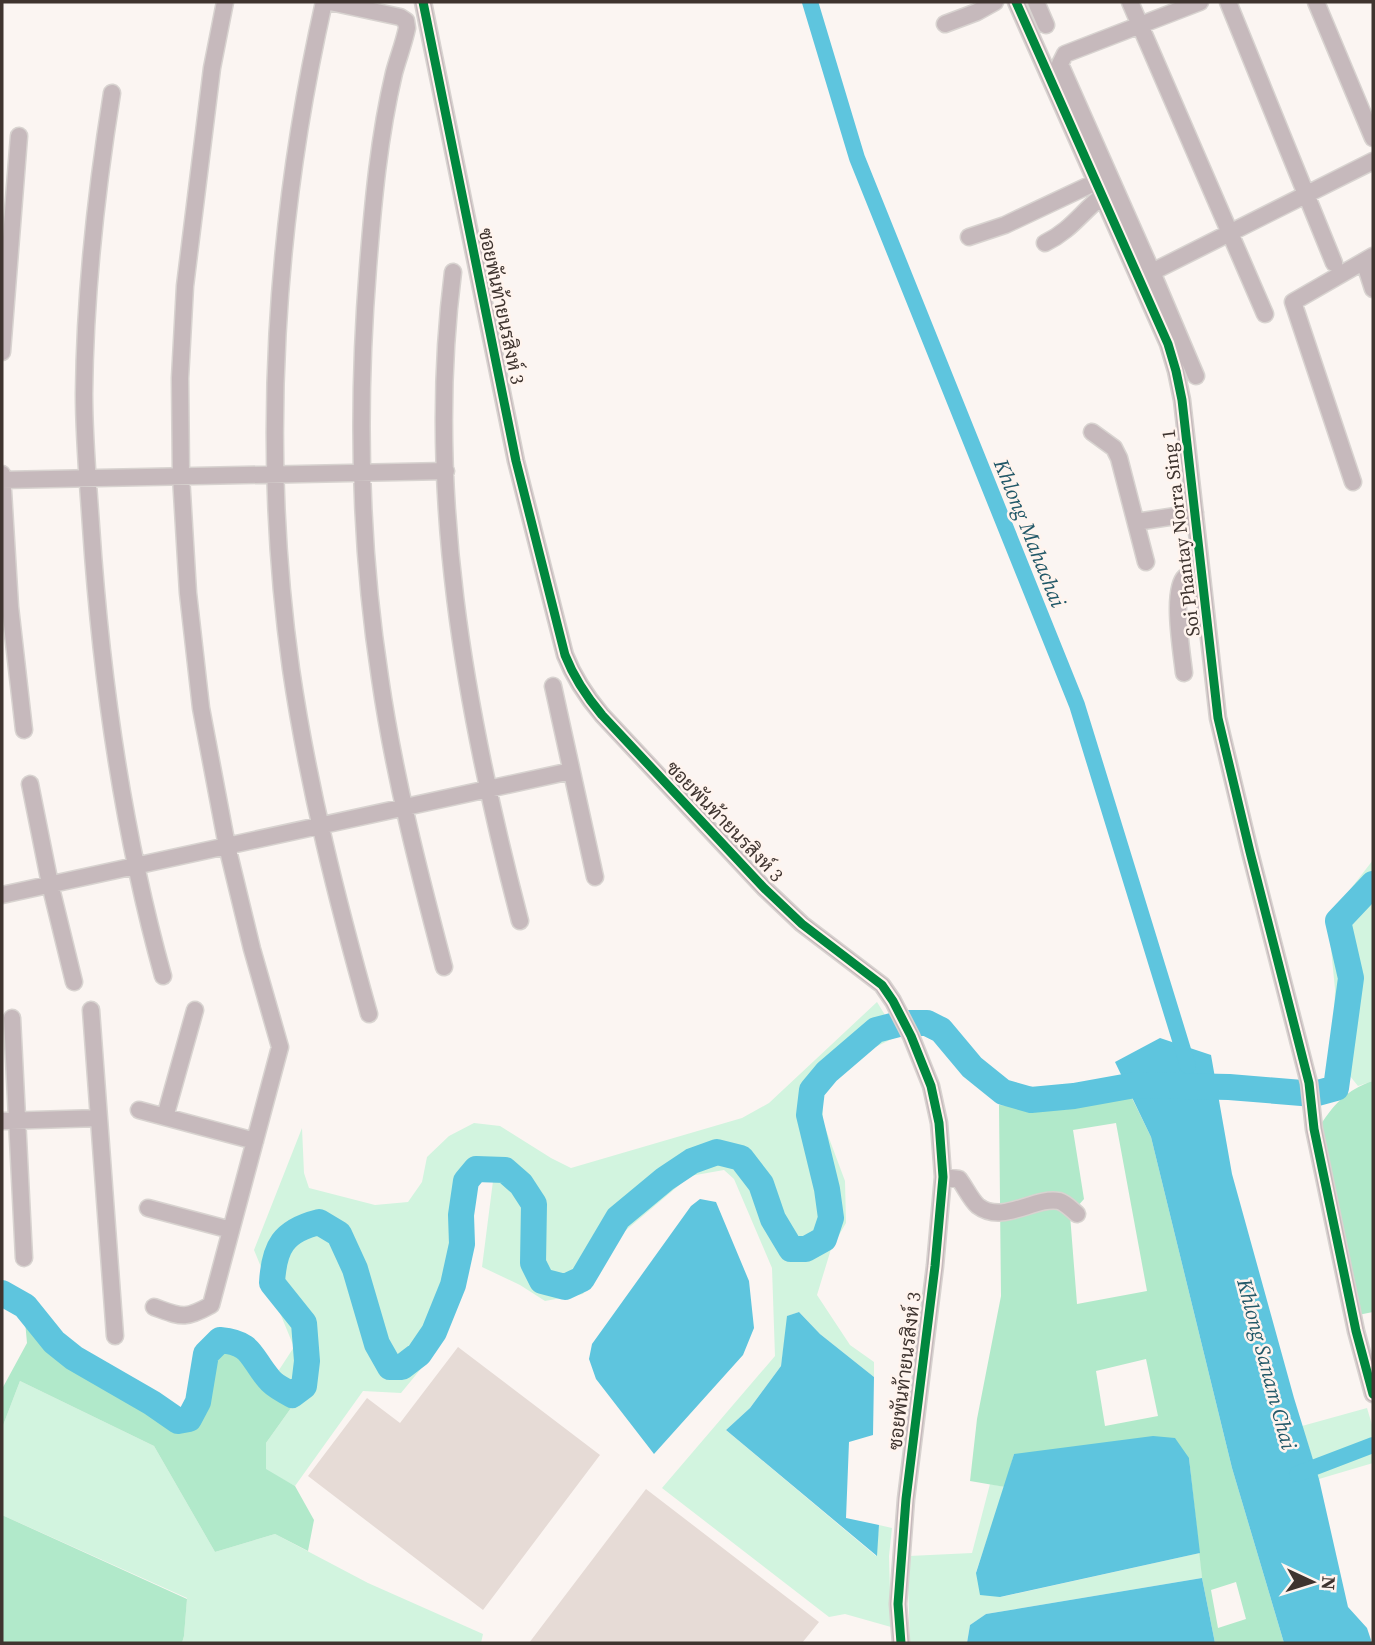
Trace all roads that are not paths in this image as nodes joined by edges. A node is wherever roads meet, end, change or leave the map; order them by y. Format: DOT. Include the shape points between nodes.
graph roads {
  1 [pos="225,2"];
  2 [pos="324,2"];
  3 [pos="330,2"];
  4 [pos="422,2"];
  5 [pos="995,2"];
  6 [pos="1016,2"];
  7 [pos="1036,2"];
  8 [pos="1130,2"];
  9 [pos="1199,2"];
  10 [pos="1228,2"];
  11 [pos="1316,2"];
  12 [pos="945,24"];
  13 [pos="1139,24"];
  14 [pos="1046,25"];
  15 [pos="112,93"];
  16 [pos="19,136"];
  17 [pos="1373,138"];
  18 [pos="1373,161"];
  19 [pos="1099,189"];
  20 [pos="1307,195"];
  21 [pos="1230,234"];
  22 [pos="970,237"];
  23 [pos="6,238"];
  24 [pos="1045,243"];
  25 [pos="1369,259"];
  26 [pos="1334,263"];
  27 [pos="453,272"];
  28 [pos="1152,272"];
  29 [pos="1373,289"];
  30 [pos="1265,314"];
  31 [pos="2,320"];
  32 [pos="2,352"];
  33 [pos="1196,376"];
  34 [pos="1092,432"];
  35 [pos="446,471"];
  36 [pos="361,473"];
  37 [pos="2,474"];
  38 [pos="276,475"];
  39 [pos="181,477"];
  40 [pos="88,478"];
  41 [pos="2,480"];
  42 [pos="1353,482"];
  43 [pos="1195,513"];
  44 [pos="1136,522"];
  45 [pos="1146,562"];
  46 [pos="1200,569"];
  47 [pos="1184,673"];
  48 [pos="553,686"];
  49 [pos="24,730"];
  50 [pos="571,771"];
  51 [pos="30,784"];
  52 [pos="487,790"];
  53 [pos="404,807"];
  54 [pos="320,826"];
  55 [pos="227,846"];
  56 [pos="135,866"];
  57 [pos="595,877"];
  58 [pos="50,884"];
  59 [pos="2,895"];
  60 [pos="520,922"];
  61 [pos="444,967"];
  62 [pos="163,976"];
  63 [pos="74,982"];
  64 [pos="91,1010"];
  65 [pos="195,1010"];
  66 [pos="369,1014"];
  67 [pos="12,1018"];
  68 [pos="139,1110"];
  69 [pos="165,1117"];
  70 [pos="99,1118"];
  71 [pos="10,1121"];
  72 [pos="255,1141"];
  73 [pos="943,1177"];
  74 [pos="148,1208"];
  75 [pos="1077,1214"];
  76 [pos="231,1230"];
  77 [pos="24,1258"];
  78 [pos="154,1307"];
  79 [pos="115,1336"];
  80 [pos="1373,1394"];
  81 [pos="901,1643"];
  1 -- 39 [label="street" via="212,68 185,286"];
  2 -- 38 [label="street" via="289,195 276,375"];
  3 -- 36 [label="street" via="400,17 407,28 394,73 370,231"];
  4 -- 73 [label="street, ซอยพันท้ายนรสิงห์ 3" via="516,461 573,674 601,715 764,888 802,925 882,985 911,1036 931,1086"];
  5 -- 12 [label="street"];
  6 -- 19 [label="street, Soi Phantay Norra Sing 1"];
  7 -- 14 [label="street"];
  8 -- 13 [label="street"];
  9 -- 13 [label="street"];
  10 -- 20 [label="street"];
  11 -- 17 [label="street"];
  13 -- 21 [label="street"];
  13 -- 28 [label="street" via="1065,54 1060,64"];
  15 -- 40 [label="street" via="87,310 84,402"];
  16 -- 23 [label="street"];
  18 -- 20 [label="street"];
  19 -- 22 [label="street"];
  19 -- 24 [label="street" via="1070,228"];
  19 -- 43 [label="street, Soi Phantay Norra Sing 1" via="1176,371"];
  20 -- 21 [label="street"];
  20 -- 26 [label="street"];
  21 -- 28 [label="street"];
  21 -- 30 [label="street"];
  23 -- 31 [label="street"];
  25 -- 29 [label="street"];
  25 -- 42 [label="street" via="1293,302"];
  27 -- 35 [label="street" via="444,401"];
  28 -- 33 [label="street"];
  31 -- 32 [label="street"];
  34 -- 44 [label="street" via="1119,458"];
  35 -- 36 [label="street"];
  35 -- 52 [label="street" via="458,627"];
  36 -- 38 [label="street"];
  36 -- 53 [label="street" via="379,678"];
  37 -- 41 [label="street"];
  38 -- 39 [label="street"];
  38 -- 54 [label="street" via="291,668"];
  39 -- 40 [label="street"];
  39 -- 55 [label="street" via="201,708"];
  40 -- 41 [label="street"];
  40 -- 56 [label="street" via="101,649"];
  41 -- 49 [label="street"];
  43 -- 44 [label="street"];
  43 -- 46 [label="street, Soi Phantay Norra Sing 1"];
  44 -- 45 [label="street"];
  46 -- 47 [label="street" via="1180,585"];
  46 -- 80 [label="street, Soi Phantay Norra Sing 1" via="1218,718 1309,1083 1314,1129"];
  48 -- 50 [label="street"];
  50 -- 52 [label="street"];
  50 -- 57 [label="street"];
  51 -- 58 [label="street"];
  52 -- 53 [label="street"];
  52 -- 60 [label="street"];
  53 -- 54 [label="street"];
  53 -- 61 [label="street"];
  54 -- 55 [label="street"];
  54 -- 66 [label="street"];
  55 -- 56 [label="street"];
  55 -- 72 [label="street" via="280,1047"];
  56 -- 58 [label="street"];
  56 -- 62 [label="street"];
  58 -- 59 [label="street"];
  58 -- 63 [label="street"];
  64 -- 70 [label="street"];
  65 -- 69 [label="street"];
  67 -- 71 [label="street"];
  68 -- 69 [label="street"];
  69 -- 72 [label="street"];
  70 -- 71 [label="street"];
  70 -- 79 [label="street"];
  71 -- 77 [label="street"];
  72 -- 76 [label="street"];
  73 -- 75 [label="street" via="959,1179 977,1205 989,1211 1058,1201"];
  73 -- 81 [label="street, ซอยพันท้ายนรสิงห์ 3" via="906,1499 898,1604"];
  74 -- 76 [label="street"];
  76 -- 78 [label="street" via="211,1305 183,1317"];
}
